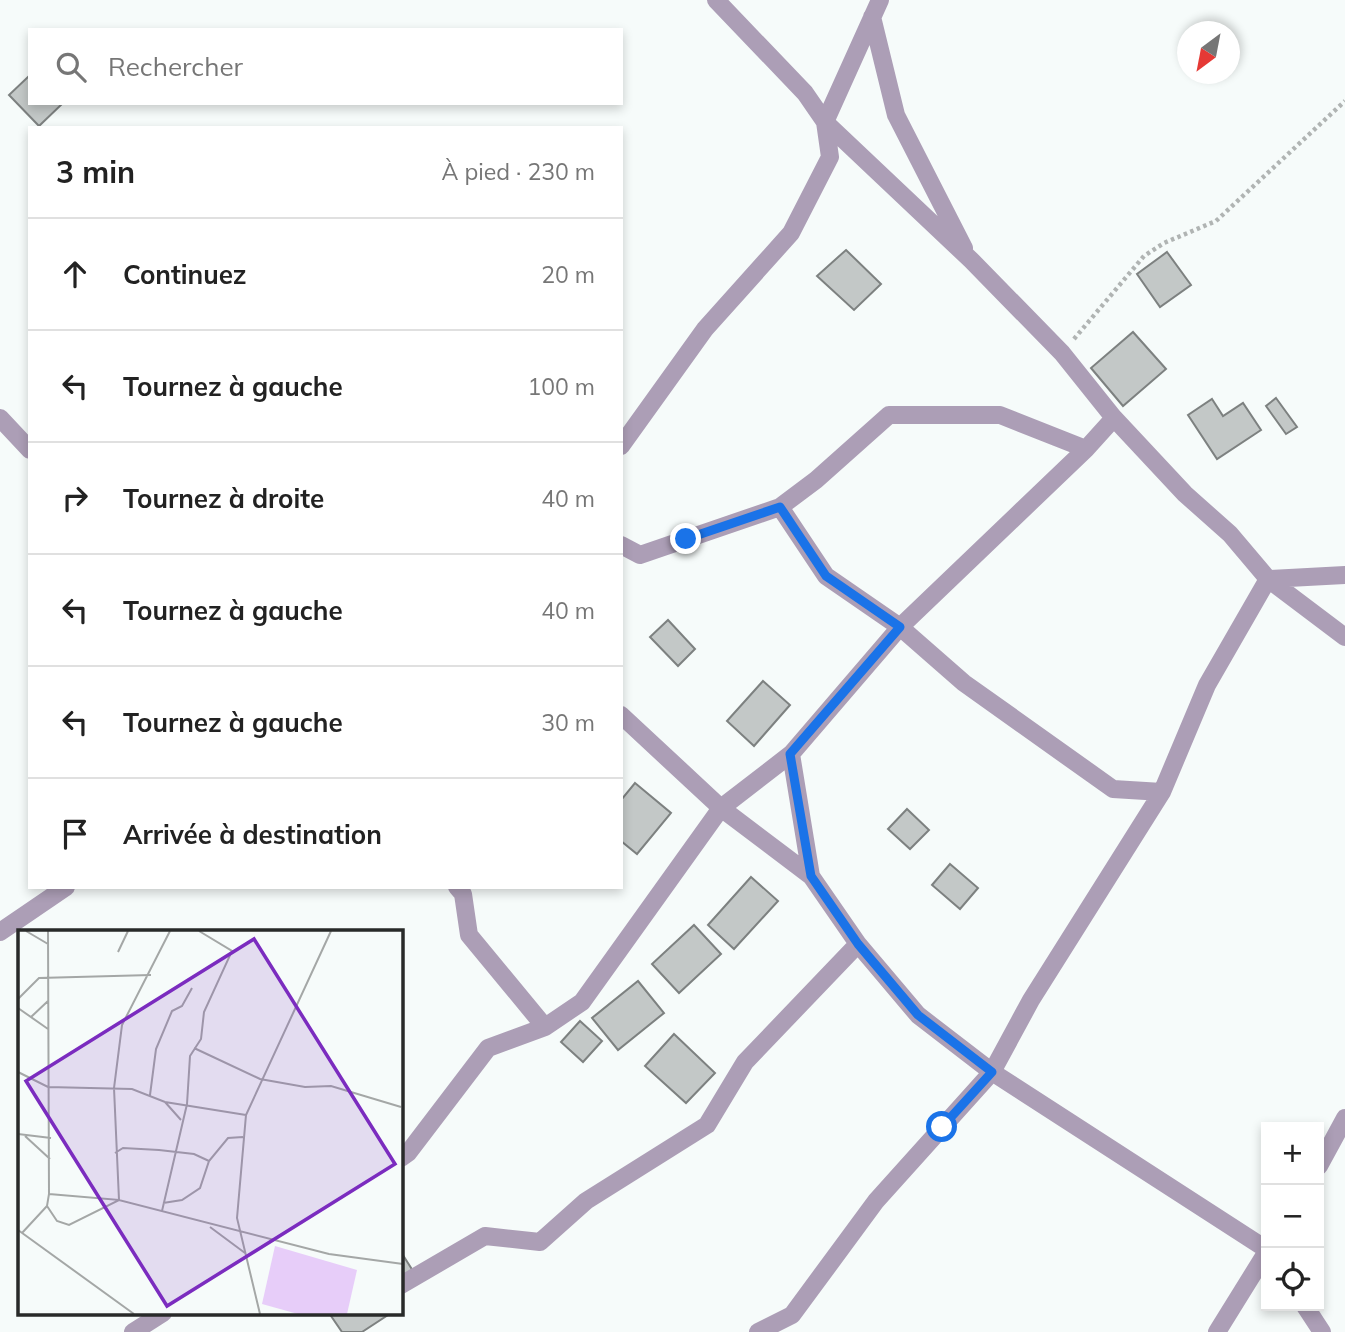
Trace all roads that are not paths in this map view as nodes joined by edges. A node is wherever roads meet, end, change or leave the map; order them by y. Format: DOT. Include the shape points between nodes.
graph roads {
  1 [pos="716,0"];
  2 [pos="880,0"];
  3 [pos="872,17"];
  4 [pos="825,122"];
  5 [pos="971,260"];
  6 [pos="0,418"];
  7 [pos="1114,418"];
  8 [pos="623,443"];
  9 [pos="28,448"];
  10 [pos="1086,449"];
  11 [pos="780,507"];
  12 [pos="623,546"];
  13 [pos="1345,575"];
  14 [pos="1268,579"];
  15 [pos="900,627"];
  16 [pos="1345,637"];
  17 [pos="623,717"];
  18 [pos="790,754"];
  19 [pos="1162,792"];
  20 [pos="721,808"];
  21 [pos="811,876"];
  22 [pos="63,889"];
  23 [pos="459,889"];
  24 [pos="0,932"];
  25 [pos="858,944"];
  26 [pos="545,1027"];
  27 [pos="992,1072"];
  28 [pos="1345,1118"];
  29 [pos="402,1157"];
  30 [pos="1324,1157"];
  31 [pos="1261,1248"];
  32 [pos="1261,1259"];
  33 [pos="402,1284"];
  34 [pos="1308,1311"];
  35 [pos="161,1314"];
  36 [pos="133,1332"];
  37 [pos="758,1332"];
  38 [pos="1217,1332"];
  39 [pos="1322,1332"];
  1 -- 4 [label="street" via="805,93"];
  2 -- 3 [label="street"];
  3 -- 4 [label="street"];
  3 -- 5 [label="street" via="896,115"];
  4 -- 5 [label="street"];
  4 -- 8 [label="street" via="830,158 791,233 705,329"];
  5 -- 7 [label="street" via="1062,353"];
  6 -- 9 [label="street"];
  7 -- 10 [label="street"];
  7 -- 14 [label="street" via="1185,494 1230,534"];
  10 -- 11 [label="street" via="1000,415 889,415"];
  10 -- 15 [label="street"];
  11 -- 12 [label="street" via="640,555"];
  11 -- 15 [label="street" via="826,576"];
  13 -- 14 [label="street"];
  14 -- 16 [label="street"];
  14 -- 19 [label="street" via="1206,685"];
  15 -- 18 [label="street"];
  15 -- 19 [label="street" via="964,683 1113,789"];
  17 -- 20 [label="street"];
  18 -- 20 [label="street"];
  18 -- 21 [label="street"];
  19 -- 27 [label="street" via="1031,1000"];
  20 -- 21 [label="street"];
  20 -- 26 [label="street" via="582,1002"];
  21 -- 25 [label="street"];
  22 -- 24 [label="street"];
  23 -- 26 [label="street" via="470,935"];
  25 -- 27 [label="street" via="918,1015"];
  25 -- 33 [label="street" via="745,1062 706,1125 586,1201 540,1242 485,1236"];
  26 -- 29 [label="street" via="488,1048"];
  27 -- 31 [label="street"];
  27 -- 37 [label="street" via="876,1201 792,1315"];
  28 -- 30 [label="street"];
  32 -- 38 [label="street"];
  34 -- 39 [label="street"];
  35 -- 36 [label="street"];
}
